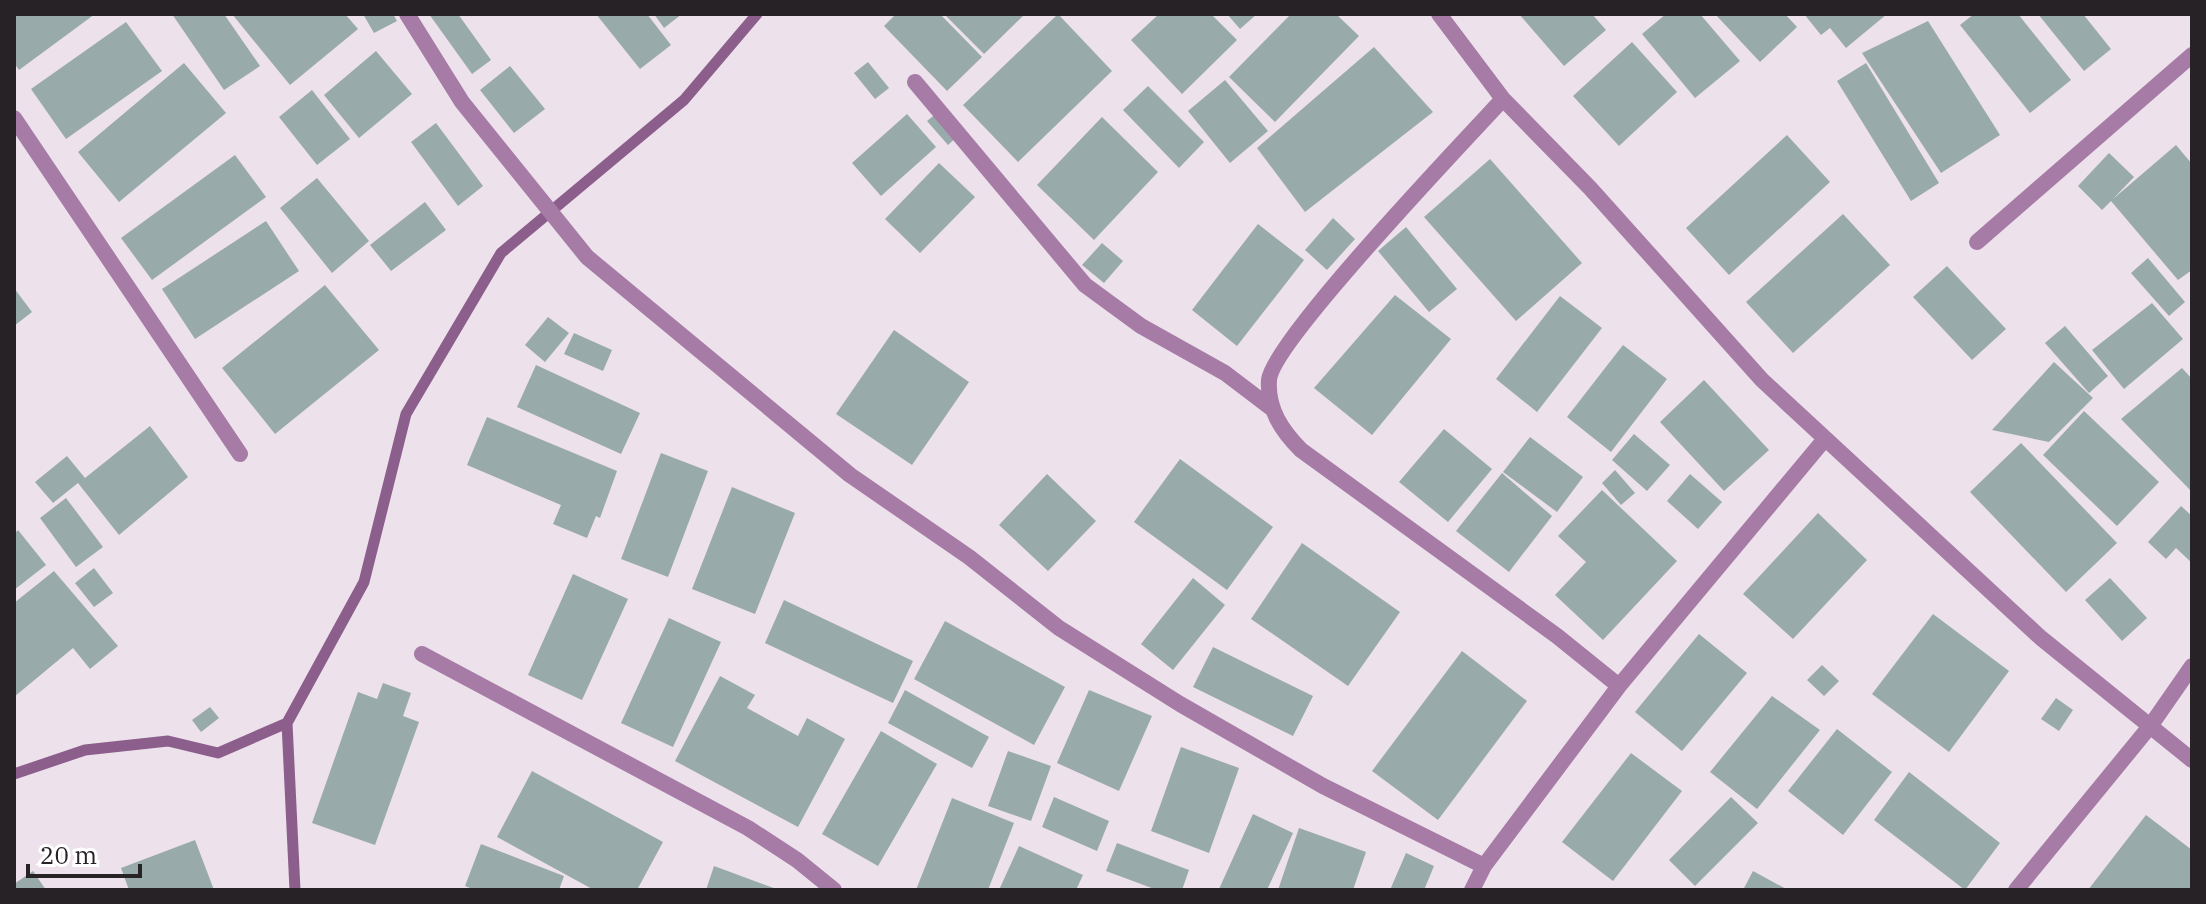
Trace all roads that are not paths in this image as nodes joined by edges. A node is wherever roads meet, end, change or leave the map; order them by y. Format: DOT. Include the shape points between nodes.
graph roads {
  1 [pos="407,14"];
  2 [pos="1439,14"];
  3 [pos="2192,55"];
  4 [pos="915,82"];
  5 [pos="1503,99"];
  6 [pos="14,118"];
  7 [pos="1977,242"];
  8 [pos="1271,408"];
  9 [pos="1824,440"];
  10 [pos="240,454"];
  11 [pos="422,654"];
  12 [pos="2192,666"];
  13 [pos="1619,686"];
  14 [pos="2151,725"];
  15 [pos="2192,760"];
  16 [pos="1484,866"];
  17 [pos="834,890"];
  18 [pos="1472,890"];
  19 [pos="2016,890"];
  1 -- 16 [label="street" via="462,102 587,257 850,475 969,557 1059,628 1180,704 1323,786"];
  2 -- 5 [label="street"];
  3 -- 7 [label="street"];
  4 -- 8 [label="street" via="1085,285"];
  5 -- 8 [label="street" via="1300,328 1269,377"];
  5 -- 9 [label="street" via="1762,380"];
  6 -- 10 [label="street"];
  8 -- 13 [label="street" via="1301,450"];
  9 -- 13 [label="street"];
  9 -- 14 [label="street" via="2041,638"];
  11 -- 17 [label="street" via="748,828"];
  12 -- 14 [label="street"];
  13 -- 16 [label="street"];
  14 -- 15 [label="street"];
  14 -- 19 [label="street"];
  16 -- 18 [label="street"];
}
